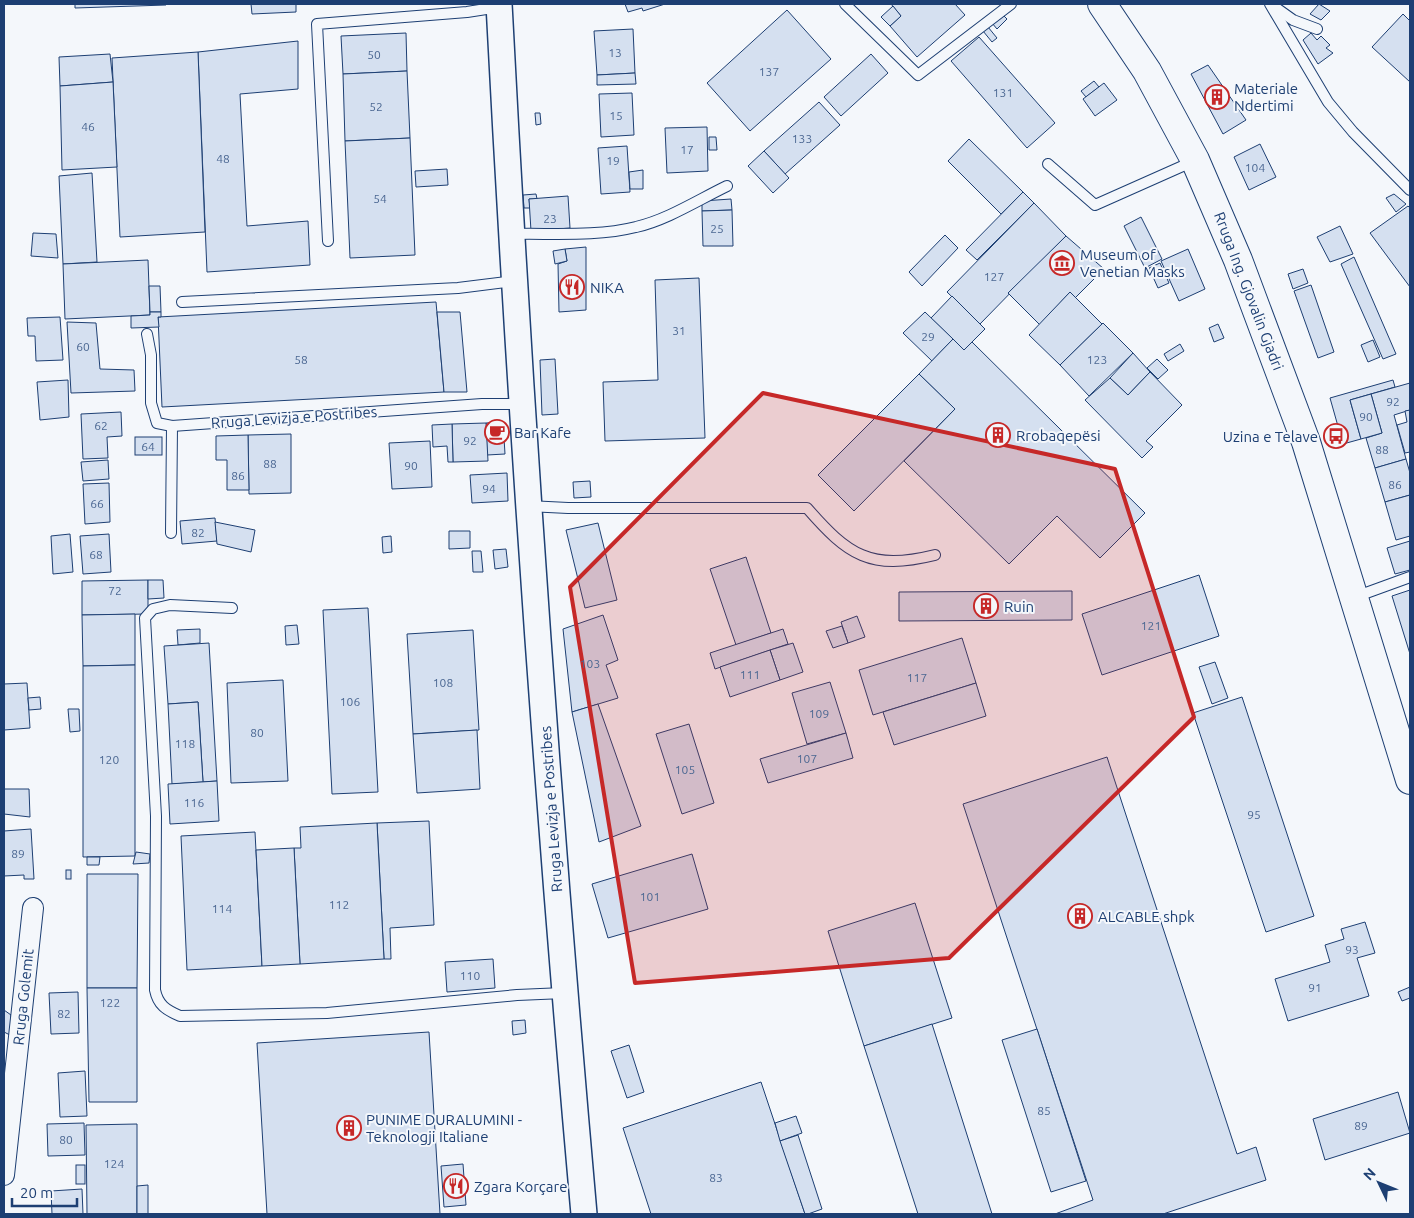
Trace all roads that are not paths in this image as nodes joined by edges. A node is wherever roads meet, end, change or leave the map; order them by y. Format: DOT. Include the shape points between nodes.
graph roads {
  1 [pos="845,4"];
  2 [pos="1011,4"];
  3 [pos="1102,4"];
  4 [pos="1270,4"];
  5 [pos="499,6"];
  6 [pos="1317,29"];
  7 [pos="1196,160"];
  8 [pos="1048,164"];
  9 [pos="727,186"];
  10 [pos="1410,190"];
  11 [pos="512,234"];
  12 [pos="328,241"];
  13 [pos="515,280"];
  14 [pos="182,302"];
  15 [pos="148,334"];
  16 [pos="522,404"];
  17 [pos="172,426"];
  18 [pos="528,506"];
  19 [pos="172,533"];
  20 [pos="935,554"];
  21 [pos="1410,577"];
  22 [pos="1354,597"];
  23 [pos="232,608"];
  24 [pos="1410,780"];
  25 [pos="33,908"];
  26 [pos="564,993"];
  27 [pos="4,1174"];
  28 [pos="584,1214"];
  1 -- 2 [label="lane" via="918,75"];
  3 -- 7 [label="main road, Rruga Ing. Gjovalin Gjadri" via="1146,71"];
  4 -- 6 [label="lane" via="1293,20"];
  4 -- 10 [label="lane" via="1328,102"];
  5 -- 11 [label="street, Rruga Levizja e Postribes"];
  5 -- 12 [label="lane" via="467,12 317,24"];
  7 -- 8 [label="lane" via="1095,206"];
  7 -- 22 [label="main road, Rruga Ing. Gjovalin Gjadri" via="1238,260 1296,415"];
  9 -- 11 [label="lane" via="636,227 602,232"];
  11 -- 13 [label="street, Rruga Levizja e Postribes"];
  13 -- 14 [label="lane" via="458,288"];
  13 -- 16 [label="street, Rruga Levizja e Postribes"];
  15 -- 17 [label="lane" via="151,403 157,423"];
  16 -- 17 [label="lane, Rruga Levizja e Postribes" via="482,404"];
  16 -- 18 [label="street, Rruga Levizja e Postribes"];
  17 -- 19 [label="lane"];
  18 -- 20 [label="lane" via="807,508 833,538 856,555 885,561 918,559"];
  18 -- 26 [label="street, Rruga Levizja e Postribes"];
  21 -- 22 [label="lane"];
  22 -- 24 [label="main road, Rruga Ing. Gjovalin Gjadri"];
  23 -- 26 [label="lane" via="170,606 153,609 145,618 156,816 157,1001 166,1010 180,1016 327,1013"];
  25 -- 27 [label="street, Rruga Golemit"];
  26 -- 28 [label="street, Rruga Levizja e Postribes"];
}
